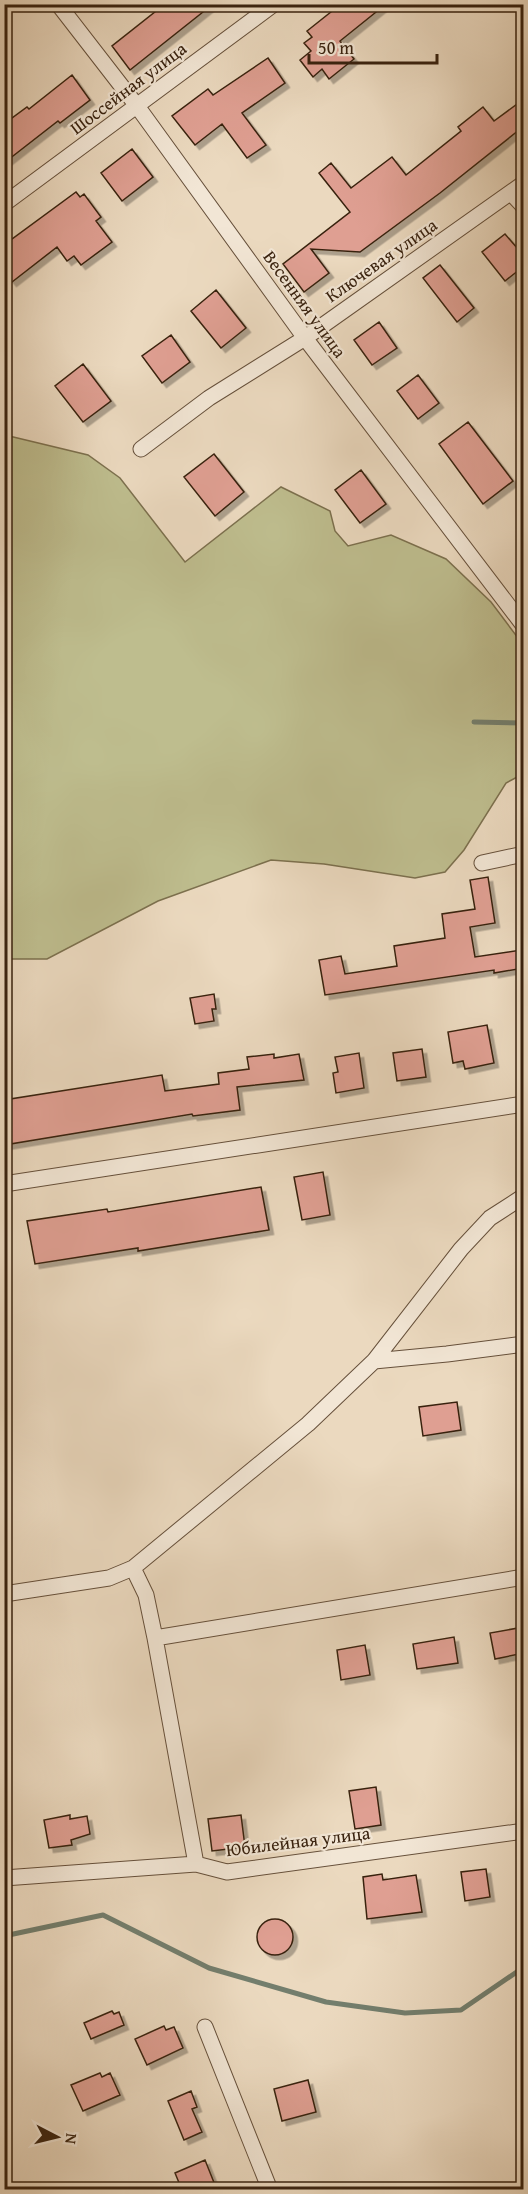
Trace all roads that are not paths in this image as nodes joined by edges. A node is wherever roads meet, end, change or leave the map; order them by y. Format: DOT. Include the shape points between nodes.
graph roads {
  1 [pos="57,4"];
  2 [pos="274,4"];
  3 [pos="136,106"];
  4 [pos="518,188"];
  5 [pos="4,204"];
  6 [pos="524,207"];
  7 [pos="305,338"];
  8 [pos="141,449"];
  9 [pos="524,626"];
  10 [pos="524,854"];
  11 [pos="482,863"];
  12 [pos="524,1104"];
  13 [pos="4,1184"];
  14 [pos="524,1196"];
  15 [pos="524,1344"];
  16 [pos="374,1361"];
  17 [pos="133,1568"];
  18 [pos="524,1577"];
  19 [pos="4,1594"];
  20 [pos="155,1638"];
  21 [pos="524,1831"];
  22 [pos="196,1864"];
  23 [pos="4,1878"];
  24 [pos="205,2026"];
  25 [pos="270,2190"];
  1 -- 3 [label="street, Весенняя улица"];
  2 -- 3 [label="street, Шоссейная улица"];
  3 -- 5 [label="street, Шоссейная улица"];
  3 -- 7 [label="street, Весенняя улица"];
  4 -- 6 [label="street"];
  4 -- 7 [label="street, Ключевая улица"];
  7 -- 8 [label="street, Ключевая улица" via="209,399"];
  7 -- 9 [label="street, Весенняя улица"];
  10 -- 11 [label="street"];
  12 -- 13 [label="street"];
  14 -- 16 [label="street" via="490,1218 461,1249"];
  15 -- 16 [label="street"];
  16 -- 17 [label="street" via="308,1424"];
  17 -- 19 [label="street" via="109,1578"];
  17 -- 20 [label="street" via="146,1595"];
  18 -- 20 [label="street"];
  20 -- 22 [label="street"];
  21 -- 22 [label="street, Юбилейная улица" via="227,1872"];
  22 -- 23 [label="street, Юбилейная улица"];
  24 -- 25 [label="street"];
}
